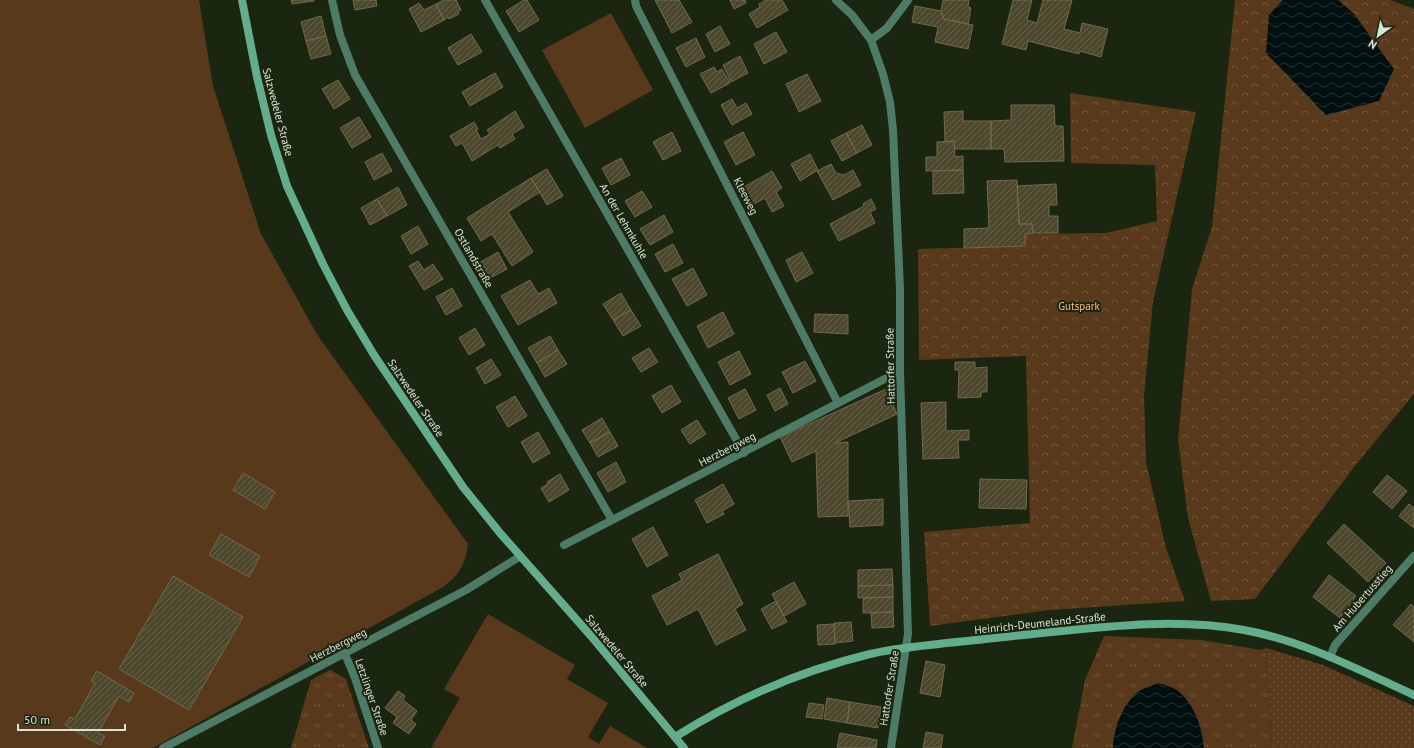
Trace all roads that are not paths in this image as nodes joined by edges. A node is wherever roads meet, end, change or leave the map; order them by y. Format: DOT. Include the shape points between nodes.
graph roads {
  1 [pos="242,0"];
  2 [pos="332,0"];
  3 [pos="485,0"];
  4 [pos="635,0"];
  5 [pos="836,0"];
  6 [pos="908,0"];
  7 [pos="871,40"];
  8 [pos="900,371"];
  9 [pos="838,403"];
  10 [pos="744,453"];
  11 [pos="612,520"];
  12 [pos="564,545"];
  13 [pos="1414,556"];
  14 [pos="519,557"];
  15 [pos="906,647"];
  16 [pos="345,654"];
  17 [pos="1330,657"];
  18 [pos="1414,695"];
  19 [pos="675,737"];
  20 [pos="163,748"];
  21 [pos="378,748"];
  22 [pos="684,748"];
  23 [pos="891,748"];
  1 -- 14 [label="street, Salzwedeler Straße" via="256,77 271,135 287,186 323,264 346,310 374,355 464,487"];
  2 -- 11 [label="street, Ostlandstraße" via="340,35 355,74"];
  3 -- 10 [label="street, An der Lehmkuhle"];
  4 -- 9 [label="street, Kleeweg"];
  5 -- 7 [label="street, Hattorfer Straße" via="852,15"];
  6 -- 7 [label="street" via="887,28"];
  7 -- 8 [label="street, Hattorfer Straße" via="884,74 893,130 900,289"];
  8 -- 9 [label="street, Herzbergweg"];
  8 -- 15 [label="street, Hattorfer Straße" via="908,634"];
  9 -- 10 [label="street, Herzbergweg"];
  10 -- 11 [label="street, Herzbergweg"];
  11 -- 12 [label="street, Herzbergweg"];
  13 -- 17 [label="street, Am Hubertusstieg" via="1335,646"];
  14 -- 16 [label="street, Herzbergweg" via="466,590"];
  14 -- 19 [label="street, Salzwedeler Straße" via="591,636"];
  15 -- 17 [label="street, Heinrich-Deumeland-Straße" via="1078,629 1169,623 1245,630 1280,638"];
  15 -- 19 [label="street, Heinrich-Deumeland-Straße" via="789,678 729,705"];
  15 -- 23 [label="street, Hattorfer Straße"];
  16 -- 20 [label="street, Herzbergweg"];
  16 -- 21 [label="street, Letzlinger Straße"];
  17 -- 18 [label="street, Heinrich-Deumeland-Straße"];
  19 -- 22 [label="street, Salzwedeler Straße"];
}
